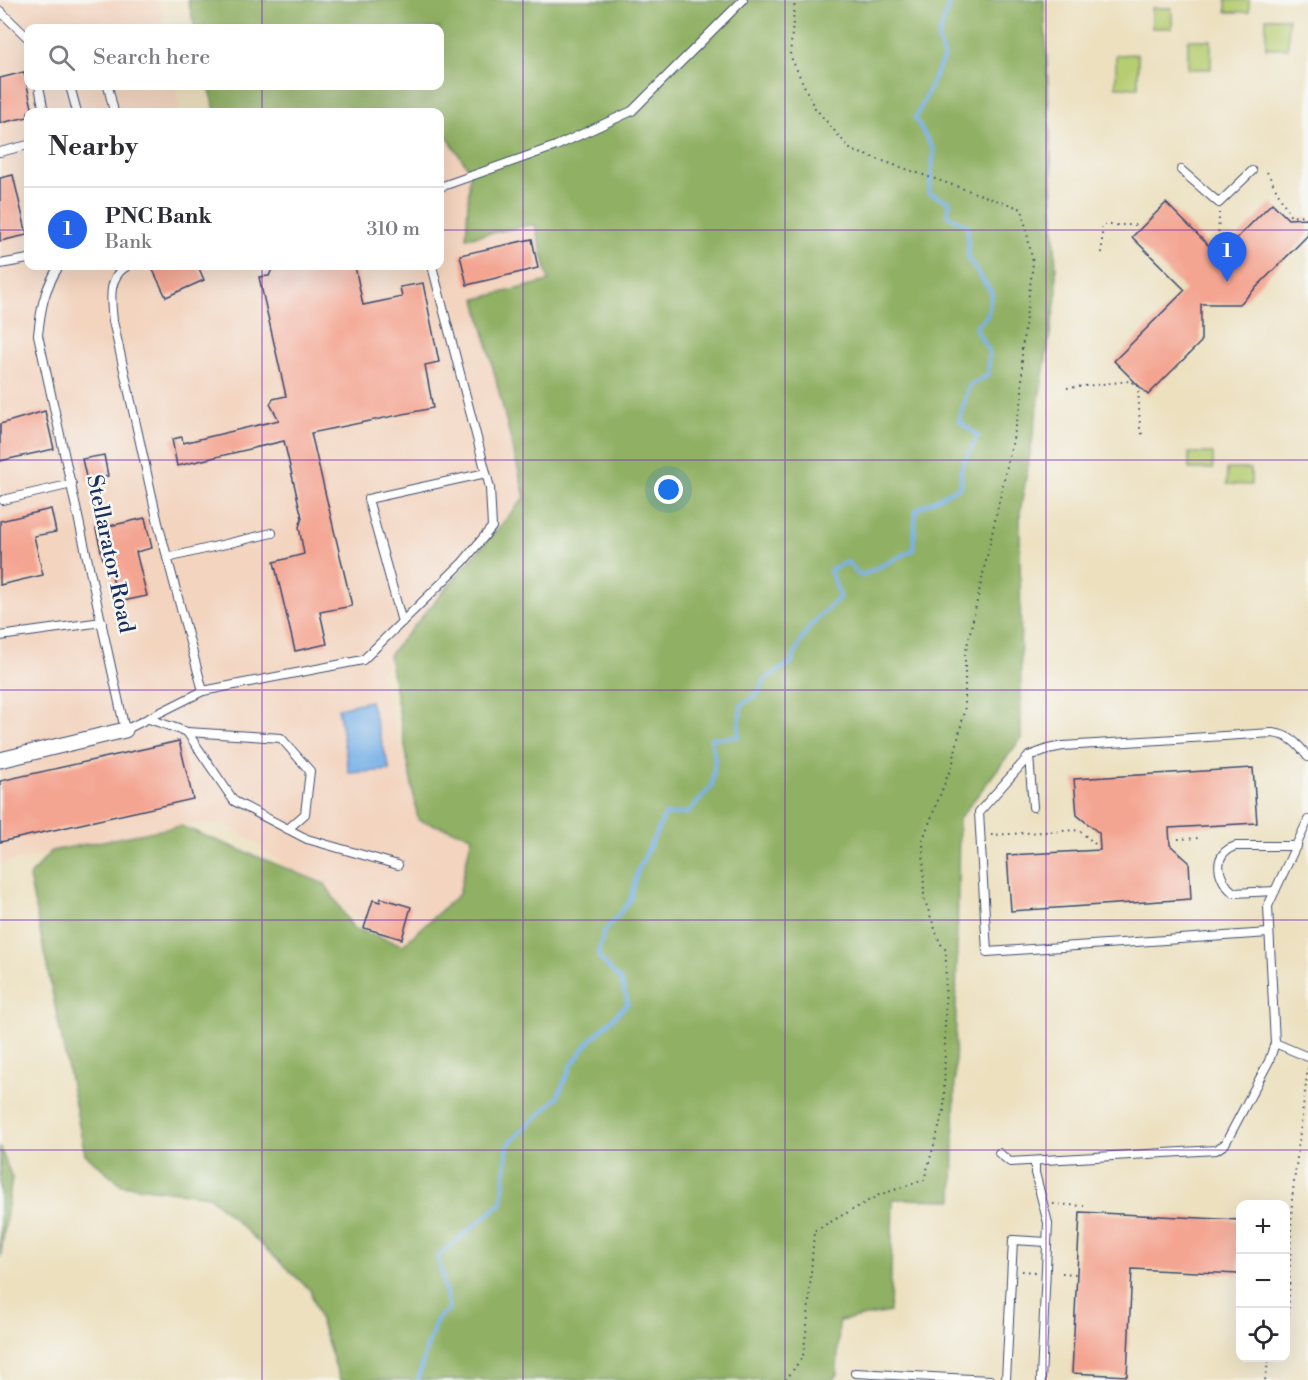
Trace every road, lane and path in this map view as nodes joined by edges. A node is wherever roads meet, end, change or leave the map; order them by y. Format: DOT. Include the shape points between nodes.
graph roads {
  1 [pos="743,0"];
  2 [pos="795,0"];
  3 [pos="0,11"];
  4 [pos="24,34"];
  5 [pos="40,90"];
  6 [pos="71,90"];
  7 [pos="109,90"];
  8 [pos="43,108"];
  9 [pos="76,108"];
  10 [pos="113,108"];
  11 [pos="24,146"];
  12 [pos="0,152"];
  13 [pos="1180,170"];
  14 [pos="1252,171"];
  15 [pos="1267,172"];
  16 [pos="444,186"];
  17 [pos="1219,203"];
  18 [pos="1303,215"];
  19 [pos="1139,225"];
  20 [pos="1218,250"];
  21 [pos="1102,254"];
  22 [pos="24,260"];
  23 [pos="0,264"];
  24 [pos="56,270"];
  25 [pos="121,270"];
  26 [pos="433,270"];
  27 [pos="1067,388"];
  28 [pos="1143,437"];
  29 [pos="486,473"];
  30 [pos="72,484"];
  31 [pos="3,500"];
  32 [pos="272,533"];
  33 [pos="167,558"];
  34 [pos="102,622"];
  35 [pos="402,622"];
  36 [pos="0,636"];
  37 [pos="203,691"];
  38 [pos="149,719"];
  39 [pos="125,730"];
  40 [pos="187,732"];
  41 [pos="1029,756"];
  42 [pos="1308,756"];
  43 [pos="0,760"];
  44 [pos="1033,807"];
  45 [pos="1308,820"];
  46 [pos="288,829"];
  47 [pos="991,835"];
  48 [pos="1200,838"];
  49 [pos="1178,839"];
  50 [pos="1095,844"];
  51 [pos="1297,846"];
  52 [pos="398,865"];
  53 [pos="1275,891"];
  54 [pos="1269,933"];
  55 [pos="1275,1043"];
  56 [pos="1308,1057"];
  57 [pos="1308,1067"];
  58 [pos="999,1153"];
  59 [pos="1035,1161"];
  60 [pos="1053,1204"];
  61 [pos="1084,1206"];
  62 [pos="1047,1242"];
  63 [pos="1012,1270"];
  64 [pos="1037,1272"];
  65 [pos="1062,1273"];
  66 [pos="1077,1274"];
  67 [pos="1289,1308"];
  68 [pos="1268,1362"];
  69 [pos="855,1373"];
  70 [pos="786,1380"];
  71 [pos="990,1380"];
  72 [pos="1006,1380"];
  73 [pos="1041,1380"];
  74 [pos="1265,1380"];
  1 -- 16 [label="lane" via="632,111 556,146"];
  2 -- 70 [label="path" via="790,55 814,107 850,150 1022,209 1033,263 1022,349 1022,399 965,656 965,706 953,762 923,838 924,898 946,950 944,1110 924,1180 879,1195 814,1231 803,1356"];
  3 -- 4 [label="lane"];
  5 -- 8 [label="lane"];
  6 -- 9 [label="lane"];
  7 -- 10 [label="lane"];
  11 -- 12 [label="lane"];
  13 -- 17 [label="lane"];
  14 -- 17 [label="lane"];
  15 -- 18 [label="path" via="1291,216"];
  17 -- 20 [label="path"];
  19 -- 21 [label="path" via="1102,225"];
  22 -- 23 [label="lane"];
  24 -- 30 [label="lane, Stellarator Road" via="41,302 38,335"];
  25 -- 33 [label="lane" via="111,288 113,321"];
  26 -- 29 [label="lane"];
  27 -- 28 [label="path" via="1130,381 1138,386"];
  29 -- 35 [label="lane" via="492,527 463,562"];
  29 -- 35 [label="lane" via="368,499"];
  30 -- 31 [label="lane"];
  30 -- 34 [label="lane, Stellarator Road"];
  32 -- 33 [label="lane"];
  33 -- 37 [label="lane"];
  34 -- 36 [label="lane"];
  34 -- 39 [label="lane, Stellarator Road"];
  35 -- 37 [label="lane" via="363,660"];
  37 -- 38 [label="lane"];
  38 -- 39 [label="lane"];
  38 -- 40 [label="lane"];
  39 -- 43 [label="street"];
  40 -- 46 [label="lane" via="234,801"];
  40 -- 46 [label="lane" via="281,738 310,771 306,814"];
  41 -- 42 [label="lane" via="1063,746 1272,733 1285,734"];
  41 -- 44 [label="lane"];
  41 -- 54 [label="lane" via="979,812 987,952"];
  45 -- 51 [label="lane"];
  46 -- 52 [label="lane" via="307,839"];
  47 -- 50 [label="path" via="1079,830"];
  48 -- 49 [label="path"];
  51 -- 53 [label="lane"];
  51 -- 53 [label="lane" via="1236,846 1223,855 1220,872 1227,888 1234,893"];
  53 -- 54 [label="lane" via="1268,906"];
  54 -- 55 [label="lane"];
  55 -- 56 [label="lane"];
  55 -- 59 [label="lane" via="1225,1144 1216,1150"];
  57 -- 67 [label="path" via="1292,1199"];
  58 -- 59 [label="lane" via="1011,1162"];
  59 -- 62 [label="lane" via="1048,1222"];
  60 -- 61 [label="path"];
  62 -- 63 [label="lane" via="1013,1240"];
  62 -- 73 [label="lane"];
  63 -- 64 [label="path"];
  63 -- 72 [label="lane"];
  65 -- 66 [label="path"];
  68 -- 74 [label="path"];
  69 -- 71 [label="lane"];
}
